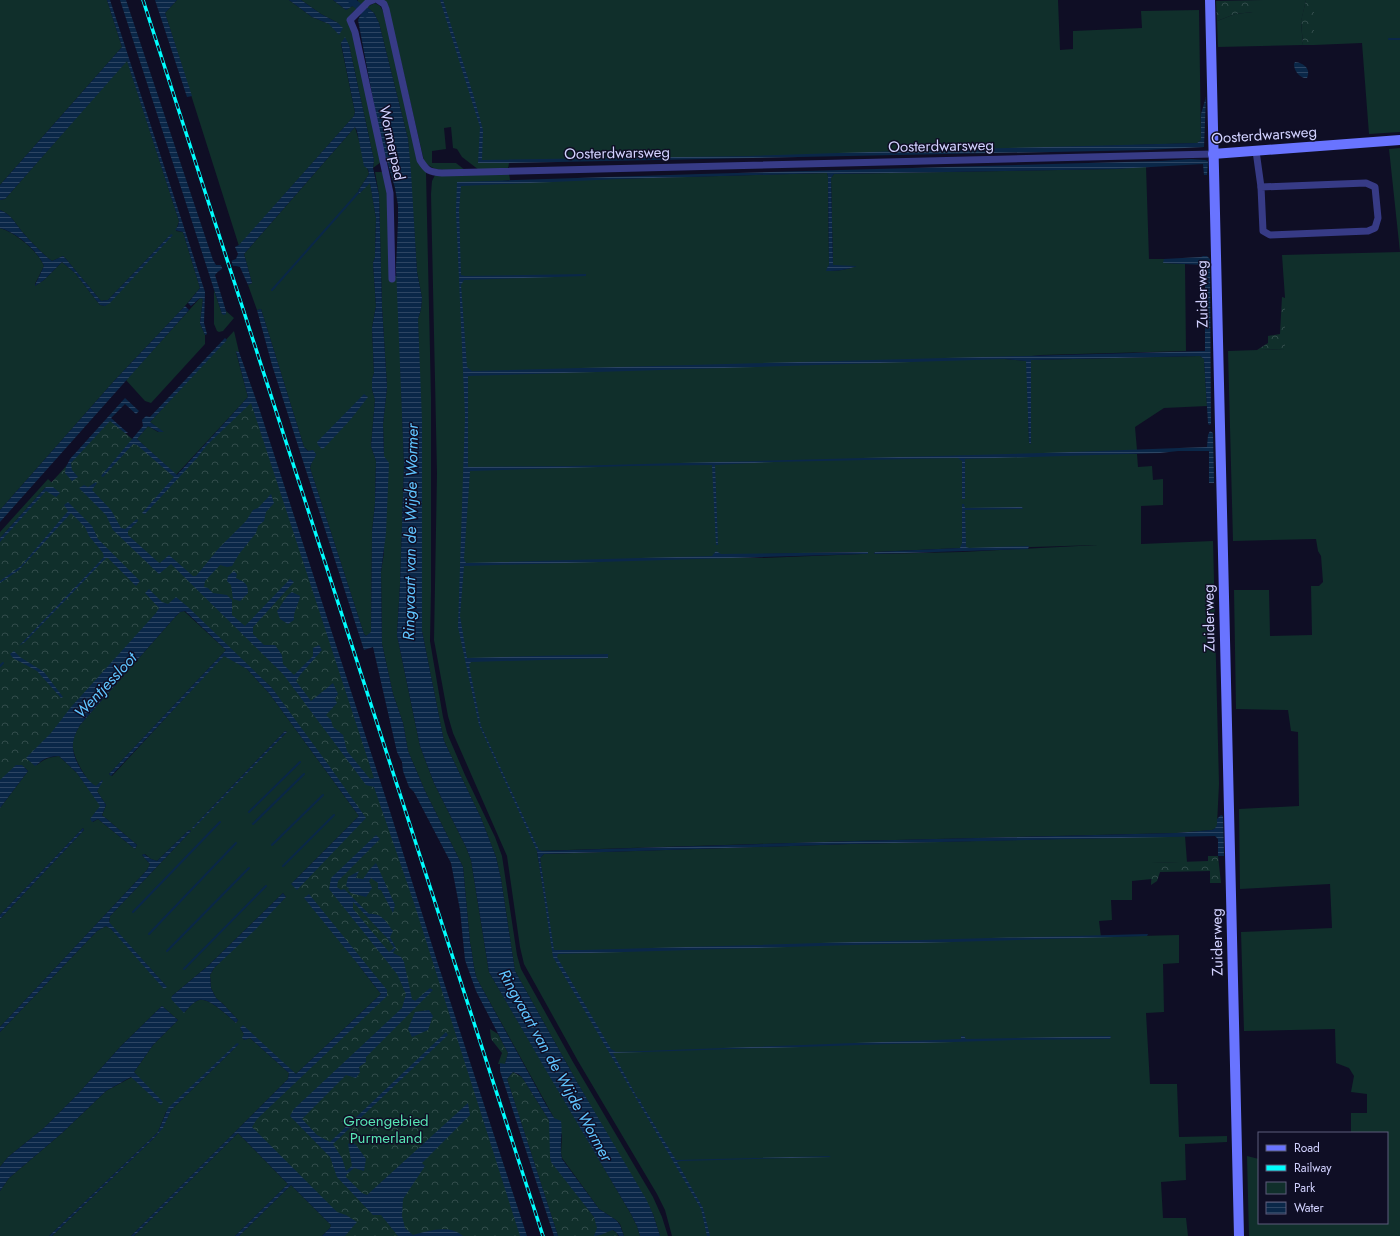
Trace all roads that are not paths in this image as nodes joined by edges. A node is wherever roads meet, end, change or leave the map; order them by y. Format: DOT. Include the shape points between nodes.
graph roads {
  1 [pos="373,0"];
  2 [pos="378,0"];
  3 [pos="1210,0"];
  4 [pos="1400,140"];
  5 [pos="1256,151"];
  6 [pos="1213,154"];
  7 [pos="1261,187"];
  8 [pos="392,279"];
  9 [pos="1239,1236"];
  1 -- 8 [label="street, Wormerpad" via="350,20 390,193"];
  2 -- 6 [label="street, Oosterdwarsweg" via="386,9 420,160 431,172"];
  3 -- 6 [label="street, Zuiderweg"];
  4 -- 5 [label="street, Oosterdwarsweg"];
  5 -- 6 [label="street, Oosterdwarsweg"];
  5 -- 7 [label="street"];
  6 -- 9 [label="street, Zuiderweg"];
  7 -- 7 [label="street" via="1263,231 1270,235 1368,231 1375,228 1378,218 1375,187 1366,183"];
}
